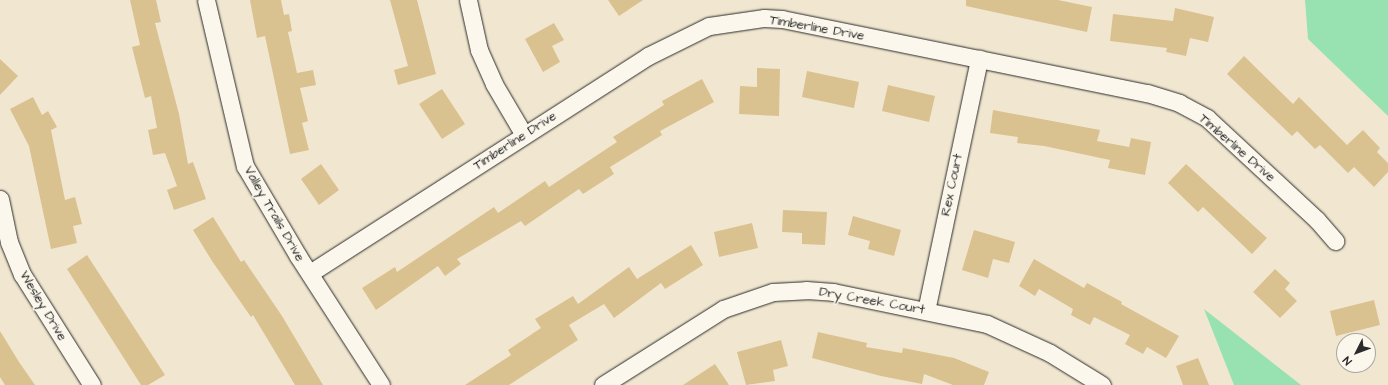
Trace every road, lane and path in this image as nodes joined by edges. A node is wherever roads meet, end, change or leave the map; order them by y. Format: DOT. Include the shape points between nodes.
graph roads {
  1 [pos="206,0"];
  2 [pos="468,0"];
  3 [pos="979,59"];
  4 [pos="524,135"];
  5 [pos="0,199"];
  6 [pos="1335,242"];
  7 [pos="310,273"];
  8 [pos="926,311"];
  9 [pos="92,385"];
  10 [pos="381,385"];
  11 [pos="603,385"];
  12 [pos="1102,385"];
  1 -- 7 [label="street, Valley Trails Drive" via="245,166"];
  2 -- 4 [label="street" via="479,50 494,84"];
  3 -- 4 [label="street, Timberline Drive" via="782,19 728,21 692,33 648,56"];
  3 -- 6 [label="street, Timberline Drive" via="1179,103 1207,118 1317,220"];
  3 -- 8 [label="street, Rex Court"];
  4 -- 7 [label="street, Timberline Drive"];
  5 -- 9 [label="street, Wesley Drive" via="9,242 22,274"];
  7 -- 10 [label="street, Valley Trails Drive"];
  8 -- 11 [label="street, Dry Creek Court" via="833,292 773,292 724,309"];
  8 -- 12 [label="street, Dry Creek Court" via="1004,330 1050,353"];
}
